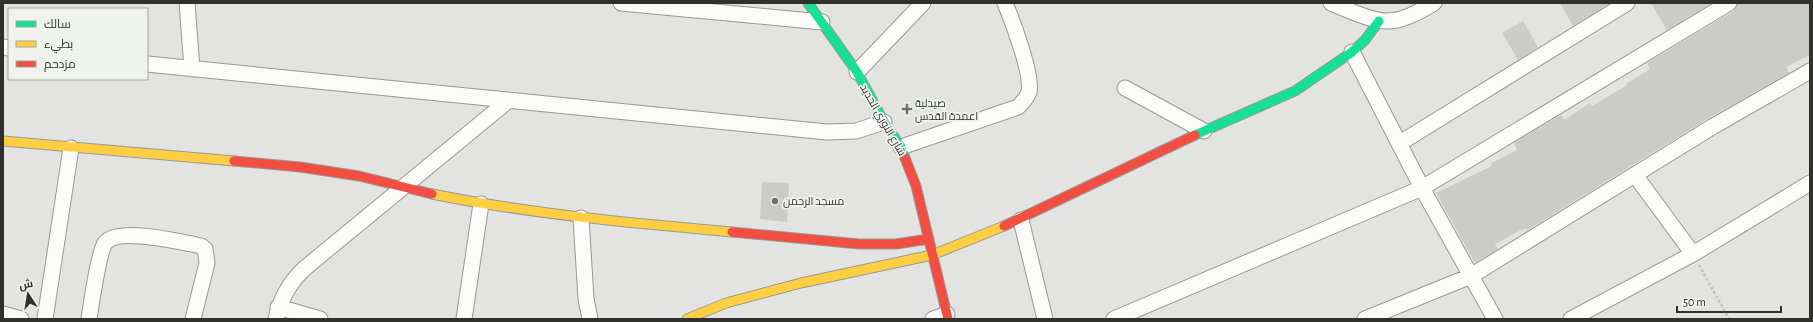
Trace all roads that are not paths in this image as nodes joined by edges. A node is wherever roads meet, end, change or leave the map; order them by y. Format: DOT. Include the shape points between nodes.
graph roads {
  1 [pos="187,3"];
  2 [pos="621,3"];
  3 [pos="808,3"];
  4 [pos="923,3"];
  5 [pos="1005,3"];
  6 [pos="1331,3"];
  7 [pos="1434,3"];
  8 [pos="1627,3"];
  9 [pos="1729,3"];
  10 [pos="1379,21"];
  11 [pos="822,22"];
  12 [pos="1352,52"];
  13 [pos="148,64"];
  14 [pos="192,69"];
  15 [pos="1810,71"];
  16 [pos="856,72"];
  17 [pos="1125,88"];
  18 [pos="509,100"];
  19 [pos="884,122"];
  20 [pos="1204,132"];
  21 [pos="3,141"];
  22 [pos="1400,143"];
  23 [pos="901,147"];
  24 [pos="71,148"];
  25 [pos="1635,175"];
  26 [pos="1810,183"];
  27 [pos="403,188"];
  28 [pos="1422,188"];
  29 [pos="481,204"];
  30 [pos="581,218"];
  31 [pos="1021,220"];
  32 [pos="929,239"];
  33 [pos="1693,254"];
  34 [pos="932,255"];
  35 [pos="1471,276"];
  36 [pos="277,313"];
  37 [pos="3,314"];
  38 [pos="943,317"];
  39 [pos="21,319"];
  40 [pos="45,319"];
  41 [pos="89,319"];
  42 [pos="193,319"];
  43 [pos="320,319"];
  44 [pos="464,319"];
  45 [pos="590,319"];
  46 [pos="687,319"];
  47 [pos="1045,319"];
  48 [pos="1114,319"];
  49 [pos="1365,319"];
  50 [pos="1495,319"];
  51 [pos="1571,319"];
  1 -- 14 [label="street"];
  2 -- 11 [label="street"];
  3 -- 11 [label="street, شارع النوري الحديد"];
  4 -- 16 [label="street"];
  5 -- 23 [label="street" via="1016,31 1028,76 1029,92 1024,101 1018,107"];
  6 -- 10 [label="street"];
  7 -- 10 [label="street" via="1408,16"];
  8 -- 22 [label="street"];
  9 -- 28 [label="street"];
  10 -- 12 [label="street" via="1366,40"];
  11 -- 16 [label="street, شارع النوري الحديد"];
  12 -- 20 [label="street" via="1295,91"];
  12 -- 22 [label="street"];
  13 -- 14 [label="street"];
  14 -- 18 [label="street"];
  15 -- 25 [label="street"];
  16 -- 19 [label="street, شارع النوري الحديد"];
  17 -- 20 [label="street"];
  18 -- 19 [label="street" via="827,132 856,131"];
  18 -- 27 [label="street"];
  19 -- 23 [label="street, شارع النوري الحديد"];
  20 -- 31 [label="street"];
  21 -- 24 [label="street"];
  22 -- 28 [label="street"];
  23 -- 32 [label="street, شارع النوري الحديد" via="916,186"];
  24 -- 27 [label="street" via="300,167 359,176"];
  24 -- 40 [label="street"];
  25 -- 33 [label="street"];
  25 -- 35 [label="street"];
  26 -- 33 [label="street"];
  27 -- 29 [label="street"];
  27 -- 36 [label="street" via="304,268 287,289"];
  28 -- 35 [label="street"];
  28 -- 48 [label="street"];
  29 -- 30 [label="street"];
  29 -- 44 [label="street"];
  30 -- 32 [label="street" via="859,244 896,244"];
  30 -- 45 [label="street" via="586,299"];
  31 -- 34 [label="street"];
  31 -- 47 [label="street"];
  32 -- 34 [label="street, شارع النوري الحديد"];
  33 -- 51 [label="street"];
  34 -- 38 [label="street, شارع النوري الحديد"];
  34 -- 46 [label="street" via="801,283 726,303"];
  35 -- 49 [label="street"];
  35 -- 50 [label="street"];
  36 -- 43 [label="street"];
  37 -- 39 [label="street"];
  41 -- 42 [label="street" via="105,243 113,237 126,235 192,244 205,249 207,263"];
}
